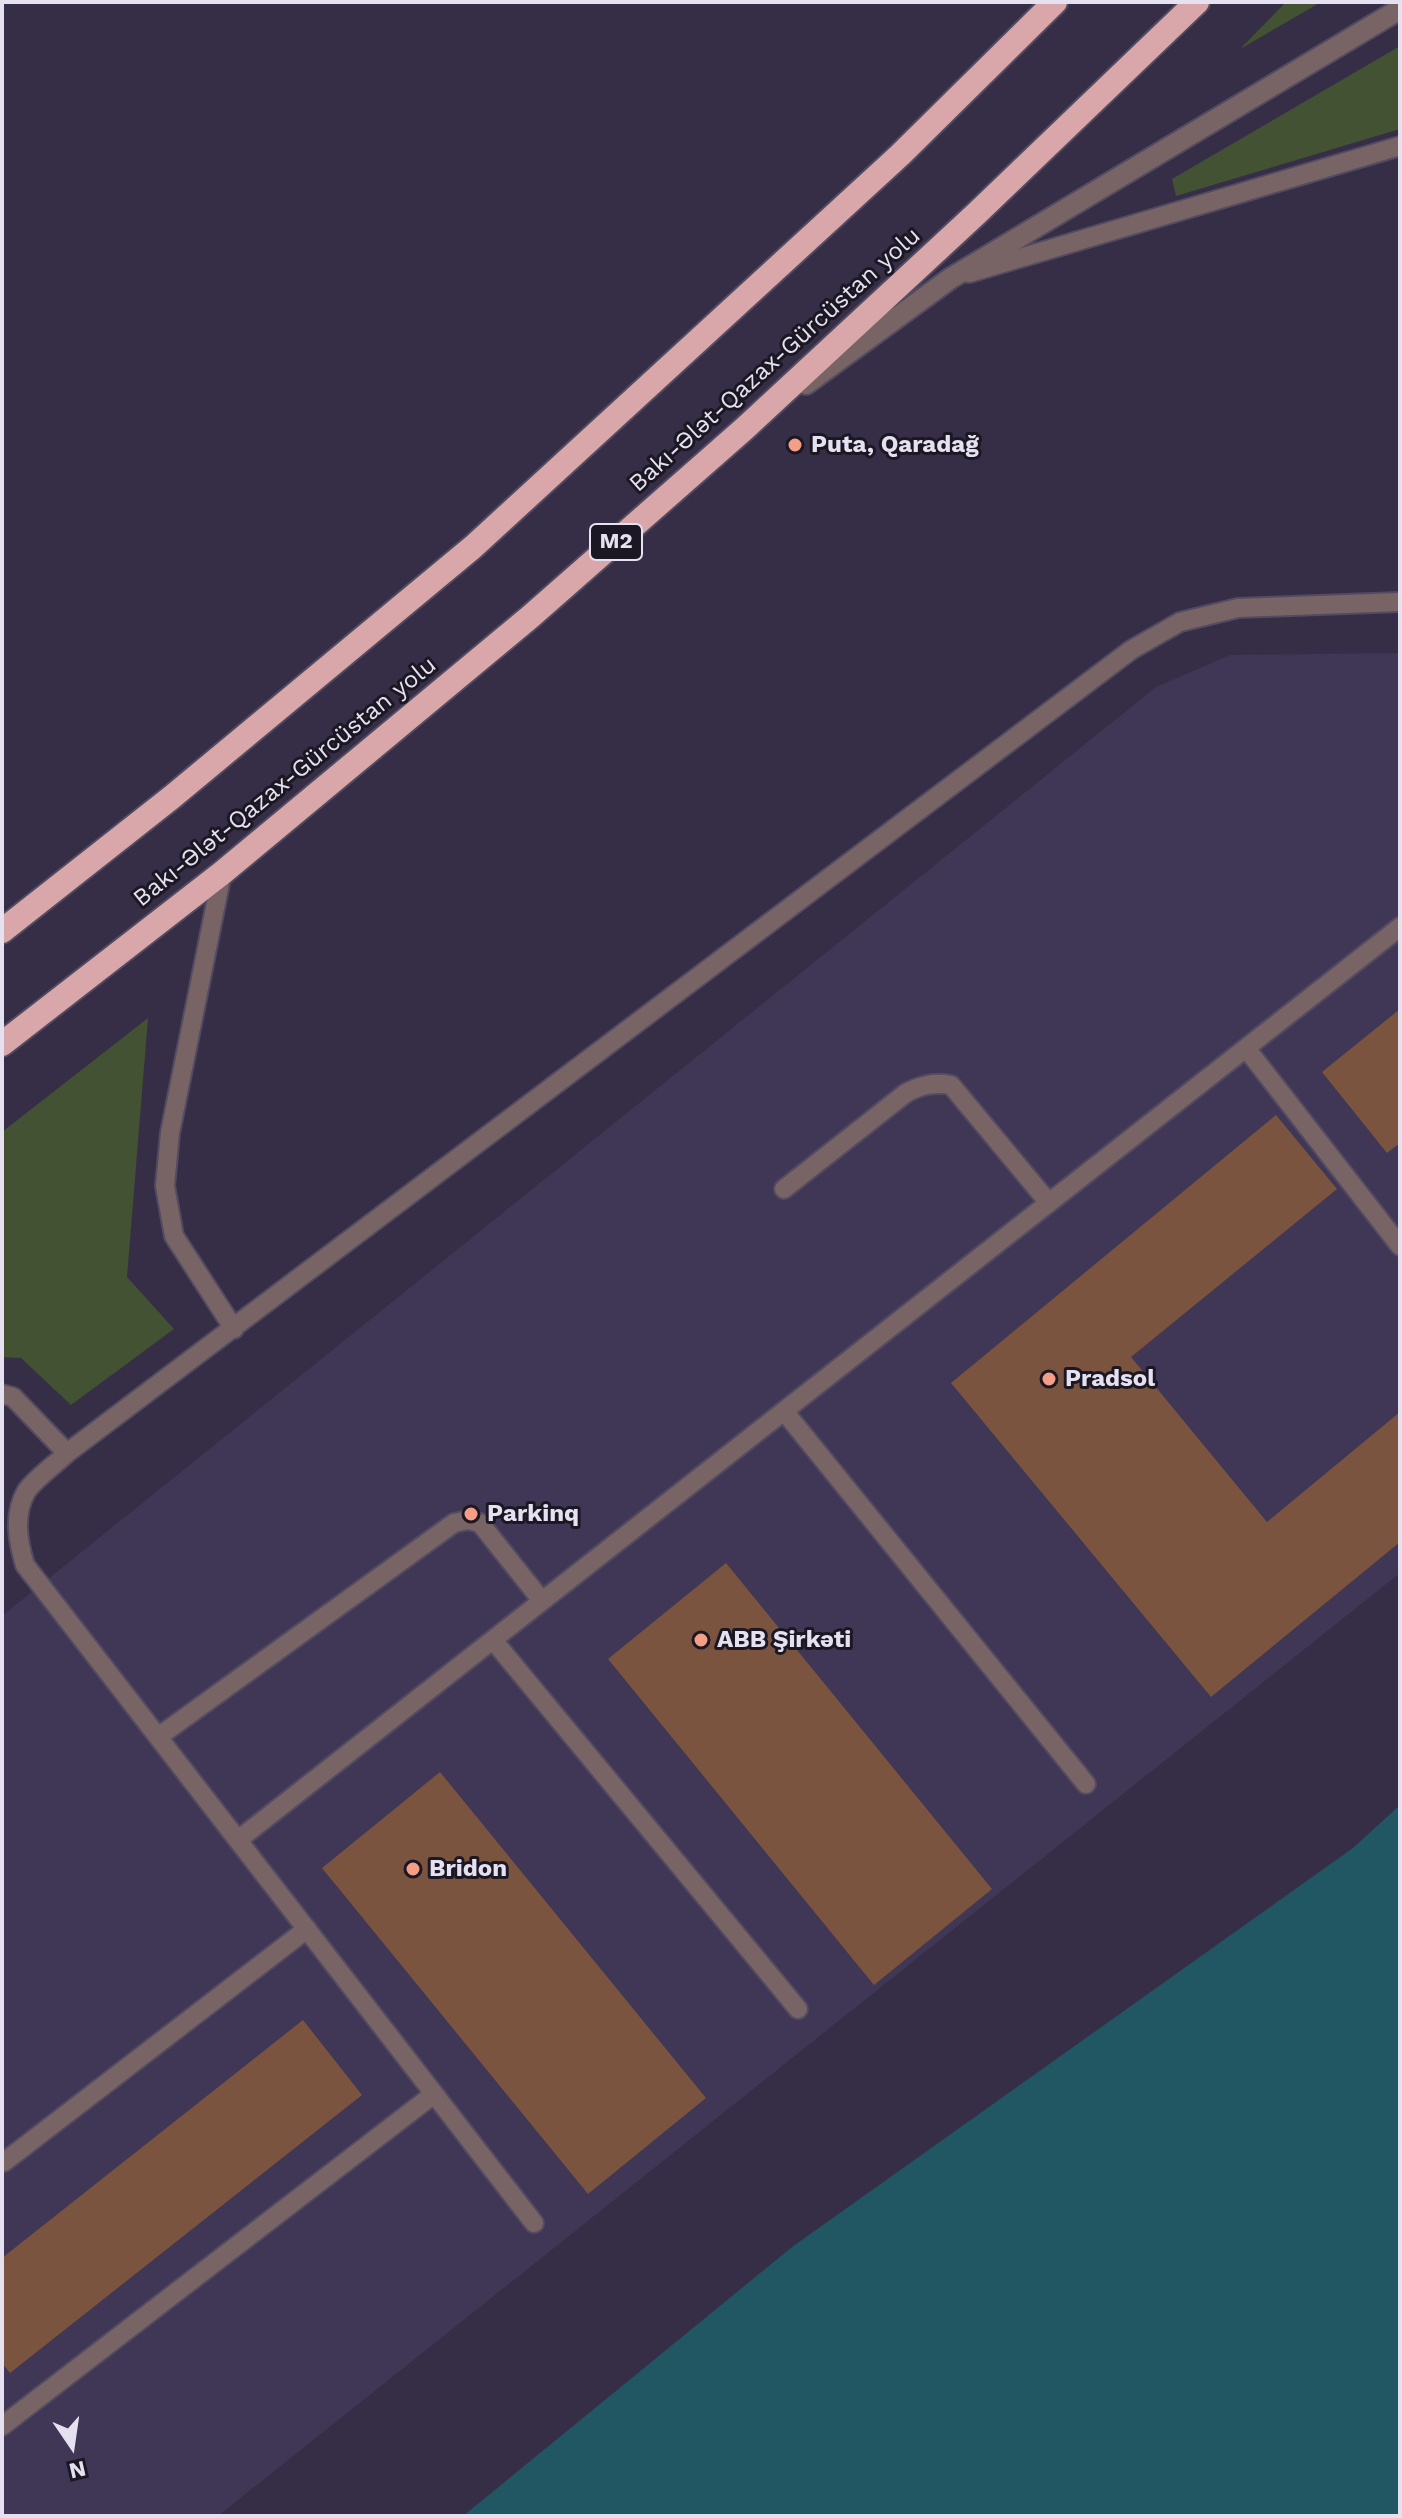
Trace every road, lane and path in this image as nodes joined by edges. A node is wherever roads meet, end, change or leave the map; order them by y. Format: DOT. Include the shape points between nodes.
graph roads {
  1 [pos="1055,2"];
  2 [pos="1197,2"];
  3 [pos="1400,9"];
  4 [pos="1400,146"];
  5 [pos="951,278"];
  6 [pos="744,429"];
  7 [pos="1400,602"];
  8 [pos="222,873"];
  9 [pos="1400,927"];
  10 [pos="2,931"];
  11 [pos="2,1044"];
  12 [pos="1246,1048"];
  13 [pos="784,1189"];
  14 [pos="1049,1203"];
  15 [pos="1400,1246"];
  16 [pos="234,1329"];
  17 [pos="2,1394"];
  18 [pos="784,1411"];
  19 [pos="67,1453"];
  20 [pos="542,1601"];
  21 [pos="493,1640"];
  22 [pos="158,1737"];
  23 [pos="1086,1784"];
  24 [pos="238,1840"];
  25 [pos="307,1929"];
  26 [pos="798,2009"];
  27 [pos="434,2094"];
  28 [pos="4,2162"];
  29 [pos="534,2223"];
  30 [pos="2,2426"];
  1 -- 10 [label="highway" via="900,155 473,547"];
  2 -- 6 [label="highway, Bakı-Ələt-Qazax-Gürcüstan yolu / M2"];
  3 -- 5 [label="street"];
  4 -- 5 [label="lane"];
  5 -- 6 [label="street"];
  6 -- 8 [label="highway, Bakı-Ələt-Qazax-Gürcüstan yolu / M2" via="530,617"];
  7 -- 16 [label="lane" via="1238,608 1180,622 1131,650"];
  8 -- 11 [label="highway, Bakı-Ələt-Qazax-Gürcüstan yolu / M2"];
  8 -- 16 [label="lane" via="170,1133 165,1186 174,1236"];
  9 -- 12 [label="lane"];
  12 -- 14 [label="lane"];
  12 -- 15 [label="lane"];
  13 -- 14 [label="lane" via="906,1093 940,1083 951,1085"];
  14 -- 18 [label="lane"];
  16 -- 19 [label="lane"];
  17 -- 19 [label="lane" via="13,1397"];
  18 -- 20 [label="lane"];
  18 -- 23 [label="lane"];
  19 -- 22 [label="lane" via="26,1491 17,1540 25,1565"];
  20 -- 21 [label="lane"];
  20 -- 22 [label="lane" via="480,1523 454,1523"];
  21 -- 24 [label="lane"];
  21 -- 26 [label="lane"];
  22 -- 24 [label="lane"];
  24 -- 25 [label="lane"];
  25 -- 27 [label="lane"];
  25 -- 28 [label="lane"];
  27 -- 29 [label="lane"];
  27 -- 30 [label="lane"];
}
